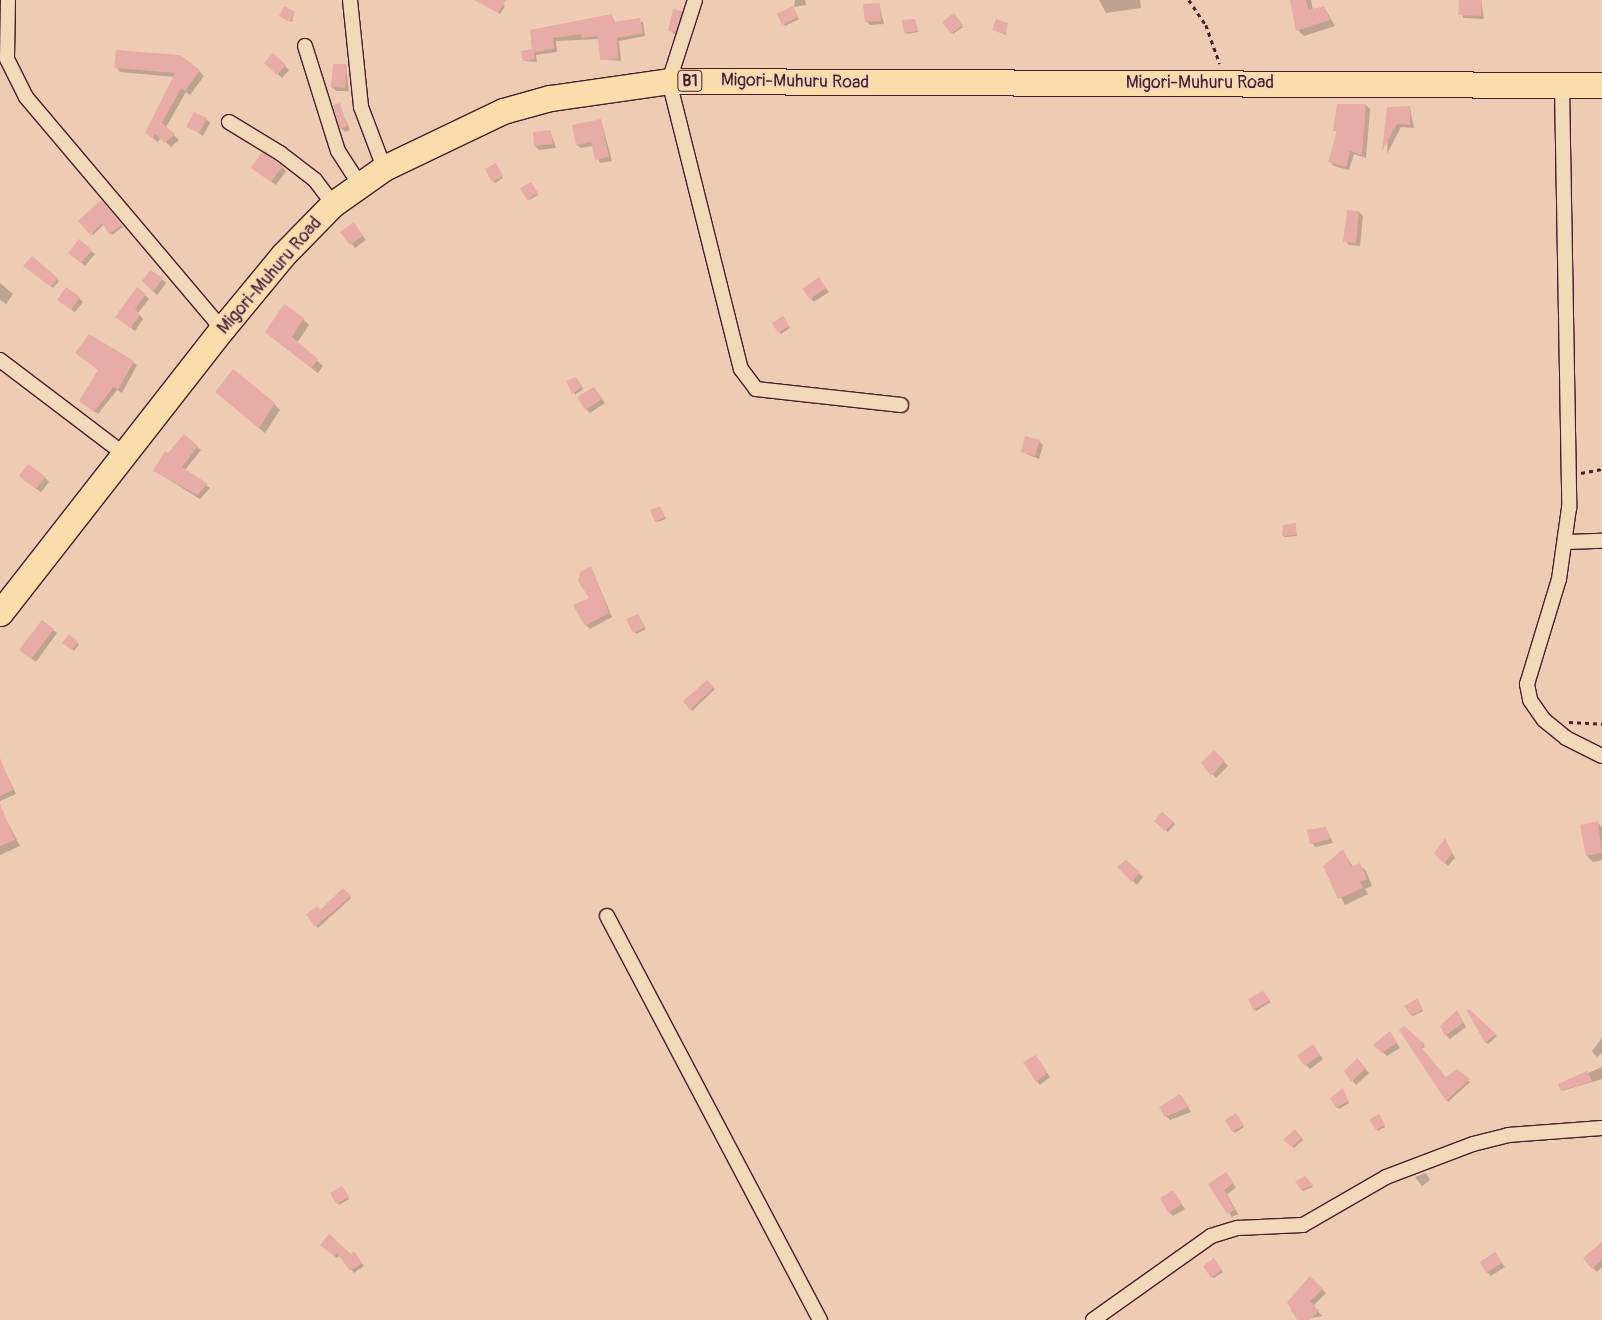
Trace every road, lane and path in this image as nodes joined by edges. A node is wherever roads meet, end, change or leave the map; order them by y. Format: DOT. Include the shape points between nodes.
graph roads {
  1 [pos="8,0"];
  2 [pos="350,0"];
  3 [pos="695,0"];
  4 [pos="1189,0"];
  5 [pos="305,46"];
  6 [pos="669,81"];
  7 [pos="1226,82"];
  8 [pos="1602,85"];
  9 [pos="1562,86"];
  10 [pos="229,122"];
  11 [pos="384,168"];
  12 [pos="360,185"];
  13 [pos="333,204"];
  14 [pos="222,329"];
  15 [pos="0,360"];
  16 [pos="901,405"];
  17 [pos="124,456"];
  18 [pos="1602,469"];
  19 [pos="1570,474"];
  20 [pos="1602,541"];
  21 [pos="1567,542"];
  22 [pos="0,613"];
  23 [pos="1544,720"];
  24 [pos="1602,724"];
  25 [pos="1602,756"];
  26 [pos="607,916"];
  27 [pos="1602,1128"];
  28 [pos="820,1320"];
  29 [pos="1093,1320"];
  1 -- 14 [label="street" via="7,59 26,97"];
  2 -- 11 [label="street" via="361,106"];
  3 -- 6 [label="street"];
  4 -- 7 [label="path" via="1206,25"];
  5 -- 12 [label="street" via="310,76 338,151"];
  6 -- 7 [label="highway, Migori-Muhuru Road / B1"];
  6 -- 11 [label="highway, Migori-Muhuru Road / B1" via="550,98 504,111"];
  6 -- 16 [label="street" via="746,376 756,388"];
  7 -- 9 [label="highway, Migori-Muhuru Road / B1"];
  8 -- 9 [label="highway, Migori-Muhuru Road / B1"];
  9 -- 19 [label="street"];
  10 -- 13 [label="street" via="280,152 315,180"];
  11 -- 12 [label="highway, Migori-Muhuru Road / B1"];
  12 -- 13 [label="highway, Migori-Muhuru Road / B1"];
  13 -- 14 [label="highway, Migori-Muhuru Road / B1" via="283,255"];
  14 -- 17 [label="highway, Migori-Muhuru Road / B1"];
  15 -- 17 [label="street"];
  17 -- 22 [label="highway, Migori-Muhuru Road / B1"];
  18 -- 19 [label="path"];
  19 -- 21 [label="street"];
  20 -- 21 [label="street"];
  21 -- 23 [label="street" via="1527,684 1530,700"];
  23 -- 24 [label="path"];
  23 -- 25 [label="street" via="1566,738"];
  26 -- 28 [label="street"];
  27 -- 29 [label="street" via="1508,1135 1473,1144 1386,1177 1304,1224 1218,1234 1190,1248"];
}
